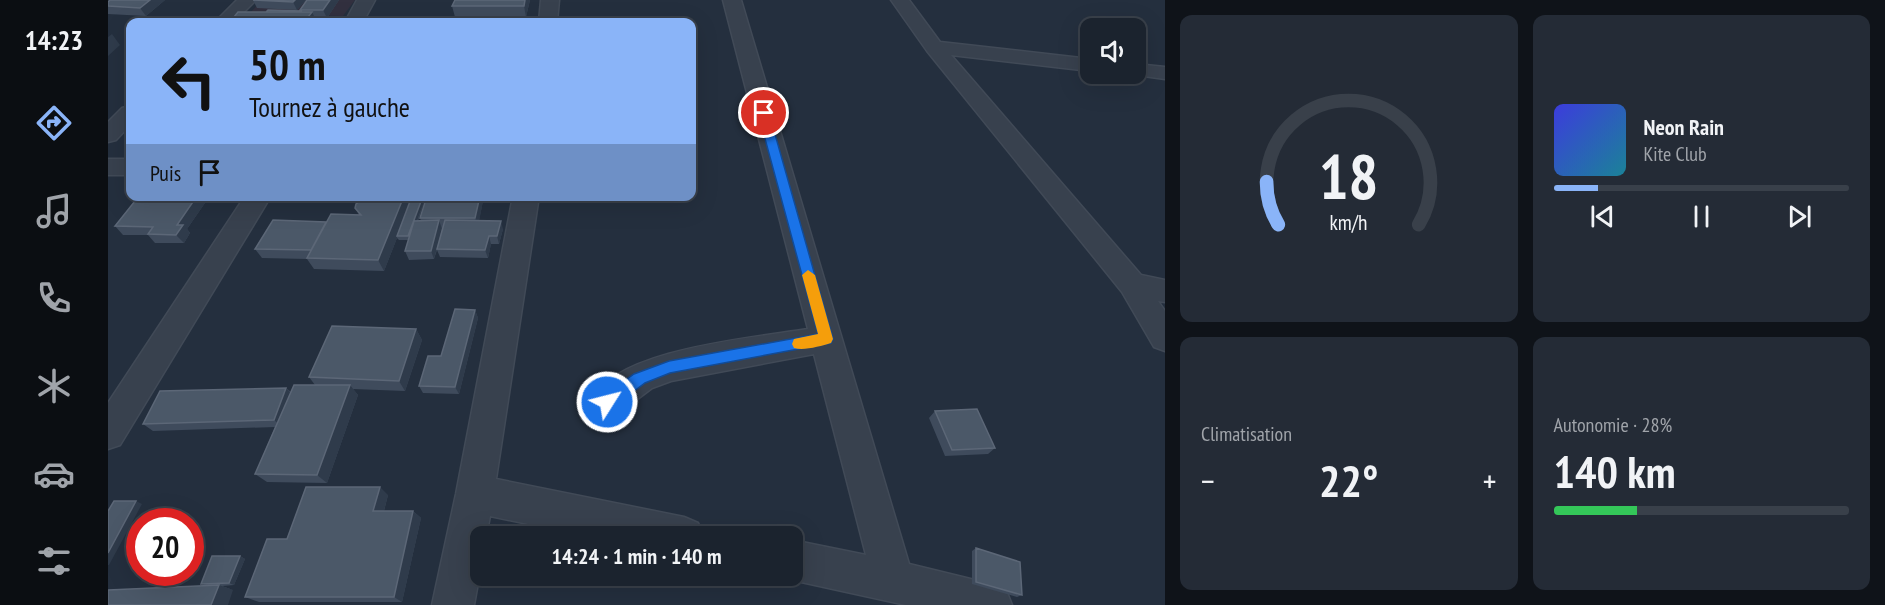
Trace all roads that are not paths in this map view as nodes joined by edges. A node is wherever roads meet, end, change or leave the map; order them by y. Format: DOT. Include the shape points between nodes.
graph roads {
  1 [pos="247,0"];
  2 [pos="366,0"];
  3 [pos="550,0"];
  4 [pos="732,0"];
  5 [pos="900,0"];
  6 [pos="228,18"];
  7 [pos="356,18"];
  8 [pos="548,18"];
  9 [pos="934,47"];
  10 [pos="1080,64"];
  11 [pos="1146,71"];
  12 [pos="1165,73"];
  13 [pos="126,117"];
  14 [pos="108,135"];
  15 [pos="108,167"];
  16 [pos="126,167"];
  17 [pos="255,201"];
  18 [pos="525,201"];
  19 [pos="1132,284"];
  20 [pos="1165,291"];
  21 [pos="1165,338"];
  22 [pos="826,339"];
  23 [pos="607,402"];
  24 [pos="108,433"];
  25 [pos="475,494"];
  26 [pos="631,526"];
  27 [pos="803,562"];
  28 [pos="893,581"];
  29 [pos="453,605"];
  30 [pos="991,605"];
  1 -- 6 [label="street"];
  2 -- 7 [label="street"];
  3 -- 8 [label="street"];
  4 -- 22 [label="street"];
  5 -- 9 [label="street"];
  9 -- 10 [label="street"];
  9 -- 19 [label="street"];
  11 -- 12 [label="street"];
  13 -- 14 [label="street"];
  15 -- 16 [label="street"];
  17 -- 24 [label="street"];
  18 -- 25 [label="street"];
  19 -- 20 [label="street"];
  19 -- 21 [label="street"];
  22 -- 23 [label="street" via="669,367 640,378"];
  22 -- 28 [label="street"];
  25 -- 26 [label="street"];
  25 -- 29 [label="street"];
  27 -- 28 [label="street"];
  28 -- 30 [label="street"];
}
